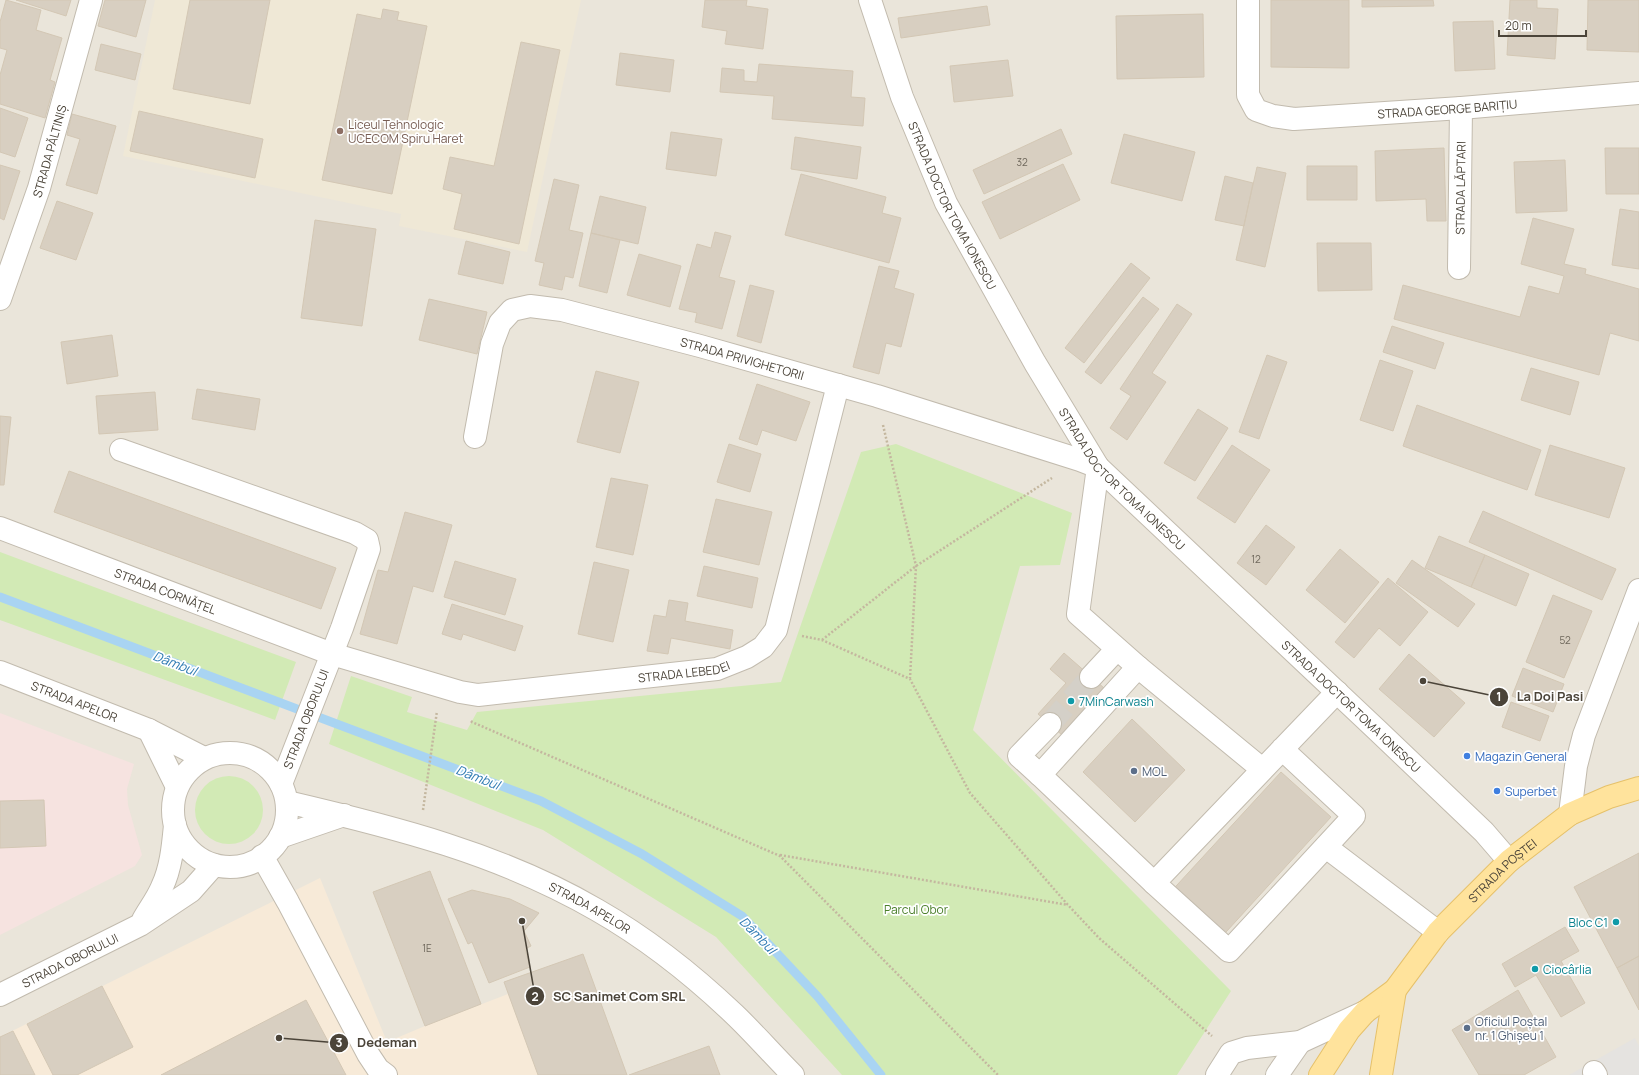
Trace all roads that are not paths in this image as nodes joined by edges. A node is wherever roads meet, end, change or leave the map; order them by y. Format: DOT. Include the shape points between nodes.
graph roads {
  1 [pos="91,0"];
  2 [pos="870,0"];
  3 [pos="1248,0"];
  4 [pos="1639,93"];
  5 [pos="1461,108"];
  6 [pos="1459,268"];
  7 [pos="0,299"];
  8 [pos="838,385"];
  9 [pos="475,437"];
  10 [pos="121,450"];
  11 [pos="1089,464"];
  12 [pos="0,528"];
  13 [pos="1639,590"];
  14 [pos="1117,649"];
  15 [pos="329,660"];
  16 [pos="1138,668"];
  17 [pos="0,672"];
  18 [pos="1091,677"];
  19 [pos="1337,692"];
  20 [pos="1050,724"];
  21 [pos="149,730"];
  22 [pos="1282,749"];
  23 [pos="204,758"];
  24 [pos="1262,769"];
  25 [pos="1040,775"];
  26 [pos="177,787"];
  27 [pos="1639,788"];
  28 [pos="284,793"];
  29 [pos="1570,814"];
  30 [pos="344,815"];
  31 [pos="175,825"];
  32 [pos="280,837"];
  33 [pos="1326,847"];
  34 [pos="262,856"];
  35 [pos="1509,861"];
  36 [pos="214,865"];
  37 [pos="1154,883"];
  38 [pos="140,925"];
  39 [pos="1438,932"];
  40 [pos="1395,990"];
  41 [pos="0,995"];
  42 [pos="1365,1012"];
  43 [pos="1300,1042"];
  44 [pos="386,1075"];
  45 [pos="793,1075"];
  46 [pos="1217,1075"];
  47 [pos="1277,1075"];
  48 [pos="1320,1075"];
  49 [pos="1381,1075"];
  1 -- 7 [label="street, STRADA PĂLTINIȘ" via="39,188"];
  2 -- 11 [label="street, STRADA DOCTOR TOMA IONESCU" via="902,97 946,203"];
  3 -- 5 [label="street, STRADA GEORGE BARIȚIU" via="1248,95 1256,110 1294,119"];
  4 -- 5 [label="street, STRADA GEORGE BARIȚIU"];
  5 -- 6 [label="street, STRADA LĂPTARI"];
  8 -- 9 [label="street, STRADA PRIVIGHETORII" via="562,310 530,306 512,310 500,323 492,344"];
  8 -- 11 [label="street, STRADA PRIVIGHETORII"];
  8 -- 15 [label="street, STRADA LEBEDEI" via="776,630 763,647 747,657 717,669 478,695"];
  10 -- 15 [label="street, STRADA OBORULUI" via="355,533 367,540 369,549"];
  11 -- 14 [label="street" via="1078,614"];
  11 -- 19 [label="street, STRADA DOCTOR TOMA IONESCU"];
  12 -- 15 [label="street, STRADA CORNĂȚEL"];
  13 -- 29 [label="street" via="1584,735 1576,766"];
  14 -- 16 [label="street"];
  14 -- 18 [label="street"];
  15 -- 28 [label="street, STRADA OBORULUI" via="296,745"];
  16 -- 24 [label="street"];
  16 -- 25 [label="street"];
  17 -- 21 [label="street, STRADA APELOR"];
  19 -- 22 [label="street"];
  19 -- 35 [label="street, STRADA DOCTOR TOMA IONESCU" via="1484,832"];
  20 -- 25 [label="street" via="1019,756"];
  21 -- 23 [label="street, STRADA APELOR"];
  21 -- 26 [label="street"];
  22 -- 24 [label="street"];
  22 -- 33 [label="street" via="1354,816"];
  23 -- 26 [label="street" via="188,770"];
  23 -- 28 [label="street" via="221,753 239,753 256,759 270,770"];
  24 -- 37 [label="street"];
  25 -- 37 [label="street"];
  26 -- 31 [label="street" via="172,806"];
  27 -- 29 [label="main road, STRADA POȘTEI"];
  28 -- 30 [label="street, STRADA APELOR"];
  28 -- 32 [label="street" via="286,820"];
  29 -- 35 [label="main road, STRADA POȘTEI"];
  30 -- 32 [label="street"];
  30 -- 45 [label="street, STRADA APELOR" via="487,857 540,879 598,910 688,974 734,1014"];
  31 -- 36 [label="street" via="183,843 197,856"];
  31 -- 38 [label="street" via="168,872 162,888"];
  32 -- 34 [label="street"];
  33 -- 37 [label="street" via="1229,951"];
  33 -- 39 [label="street"];
  34 -- 36 [label="street" via="247,864 230,867"];
  34 -- 44 [label="street" via="368,1054"];
  35 -- 39 [label="main road, STRADA POȘTEI"];
  36 -- 38 [label="street, STRADA OBORULUI" via="191,890"];
  38 -- 41 [label="street, STRADA OBORULUI"];
  39 -- 40 [label="main road, STRADA POȘTEI"];
  40 -- 42 [label="main road, STRADA POȘTEI"];
  40 -- 49 [label="main road, STRADA POȘTEI"];
  42 -- 43 [label="street"];
  42 -- 48 [label="main road, STRADA POȘTEI" via="1349,1030"];
  43 -- 46 [label="street" via="1247,1048 1231,1053"];
  43 -- 47 [label="street"];
}
